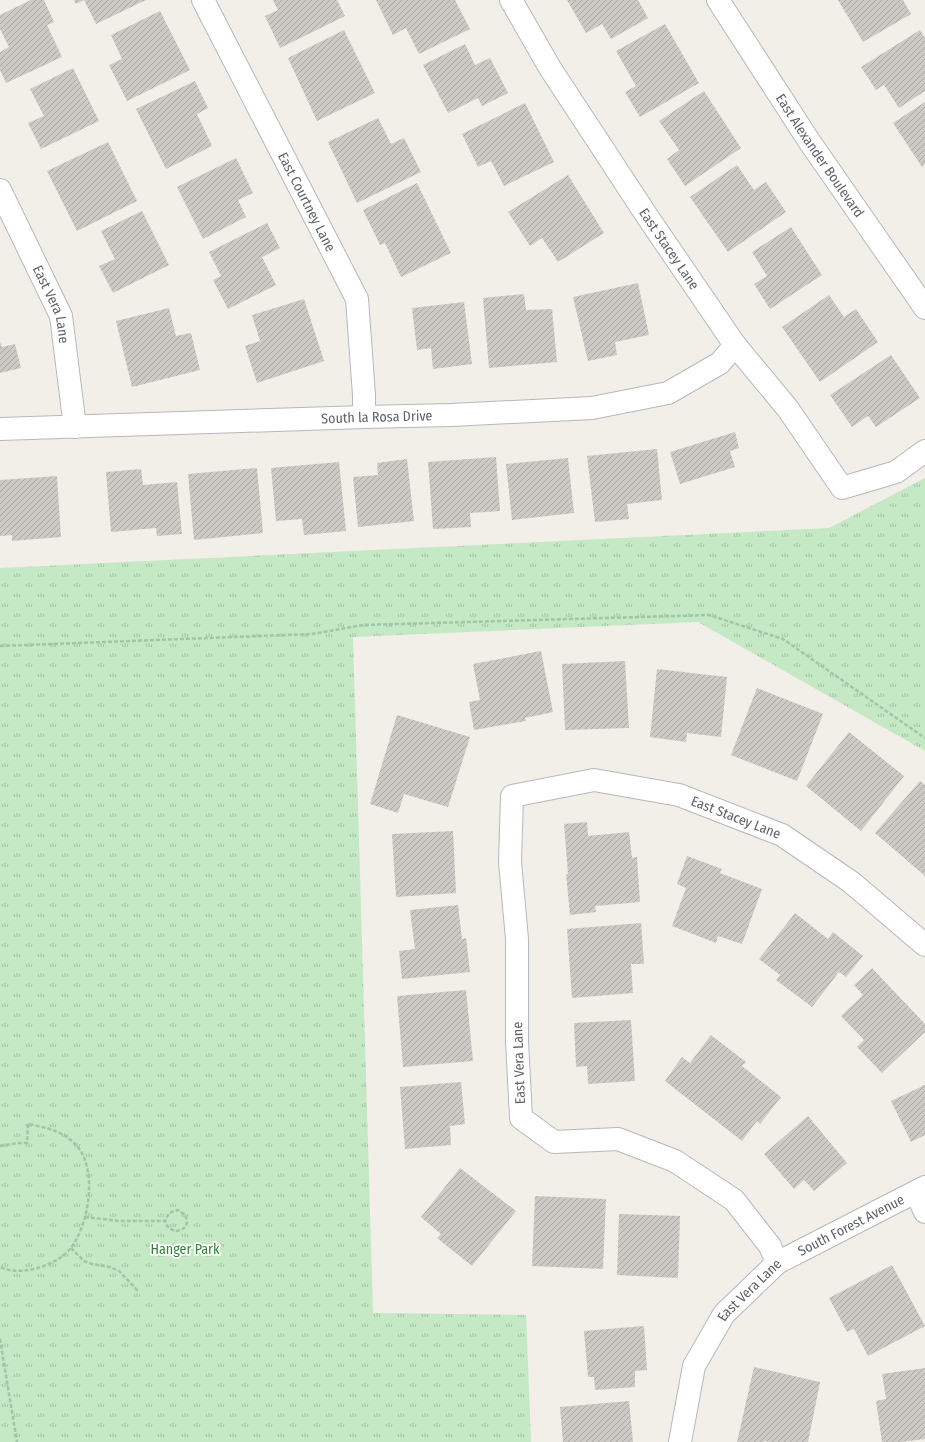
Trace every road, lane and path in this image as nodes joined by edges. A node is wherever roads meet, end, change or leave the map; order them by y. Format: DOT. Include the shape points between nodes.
graph roads {
  1 [pos="203,0"];
  2 [pos="511,0"];
  3 [pos="718,0"];
  4 [pos="0,190"];
  5 [pos="924,304"];
  6 [pos="734,345"];
  7 [pos="364,417"];
  8 [pos="75,427"];
  9 [pos="0,429"];
  10 [pos="925,451"];
  11 [pos="0,646"];
  12 [pos="925,738"];
  13 [pos="512,796"];
  14 [pos="925,945"];
  15 [pos="0,1146"];
  16 [pos="920,1190"];
  17 [pos="925,1212"];
  18 [pos="85,1217"];
  19 [pos="165,1221"];
  20 [pos="71,1248"];
  21 [pos="777,1263"];
  22 [pos="0,1267"];
  23 [pos="138,1291"];
  24 [pos="0,1338"];
  25 [pos="17,1442"];
  26 [pos="680,1442"];
  1 -- 7 [label="street, East Courtney Lane" via="357,299"];
  2 -- 6 [label="street, East Stacey Lane" via="555,75"];
  3 -- 5 [label="street, East Alexander Boulevard" via="809,141"];
  4 -- 8 [label="street, East Vera Lane" via="62,316"];
  6 -- 7 [label="street, South la Rosa Drive" via="720,363 668,393 592,408"];
  6 -- 10 [label="street, East Stacey Lane" via="788,409 842,488 896,472"];
  7 -- 8 [label="street, South la Rosa Drive"];
  8 -- 9 [label="street, South la Rosa Drive"];
  11 -- 12 [label="path" via="312,634 363,625 709,616 783,639"];
  13 -- 14 [label="street, East Stacey Lane" via="594,780 679,795 782,835 851,882"];
  13 -- 21 [label="street, East Vera Lane" via="510,862 517,939 517,1042 521,1118 554,1142 618,1139 675,1161 734,1200 770,1246"];
  15 -- 18 [label="path" via="27,1143 28,1124 48,1128 75,1143 86,1159 88,1170 88,1202"];
  16 -- 17 [label="street"];
  16 -- 21 [label="street, South Forest Avenue"];
  18 -- 19 [label="path" via="119,1221"];
  18 -- 20 [label="path"];
  19 -- 19 [label="path" via="168,1228 174,1231 182,1229 187,1222 185,1215 178,1210 169,1212"];
  20 -- 22 [label="path" via="39,1268 20,1272"];
  20 -- 23 [label="path" via="84,1261 118,1271"];
  21 -- 26 [label="street, East Vera Lane" via="724,1314 694,1366"];
  24 -- 25 [label="path"];
}
